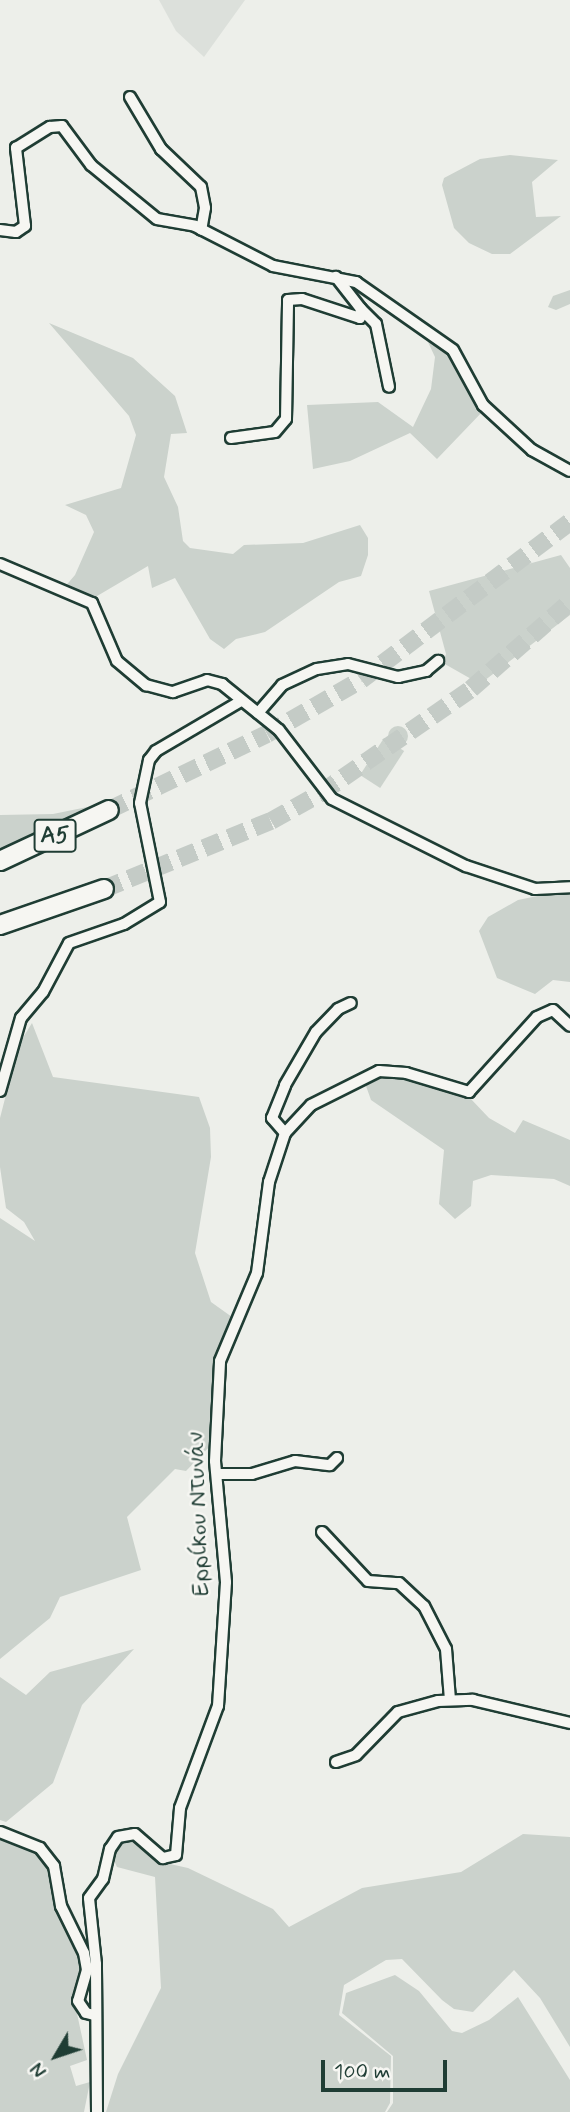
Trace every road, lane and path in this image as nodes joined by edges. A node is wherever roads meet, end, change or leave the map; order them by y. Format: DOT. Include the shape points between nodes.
graph roads {
  1 [pos="130,97"];
  2 [pos="0,229"];
  3 [pos="201,230"];
  4 [pos="336,277"];
  5 [pos="360,309"];
  6 [pos="389,387"];
  7 [pos="231,438"];
  8 [pos="570,471"];
  9 [pos="0,564"];
  10 [pos="438,661"];
  11 [pos="241,701"];
  12 [pos="258,713"];
  13 [pos="109,810"];
  14 [pos="0,861"];
  15 [pos="570,887"];
  16 [pos="104,889"];
  17 [pos="0,925"];
  18 [pos="351,1003"];
  19 [pos="570,1026"];
  20 [pos="0,1091"];
  21 [pos="285,1133"];
  22 [pos="337,1458"];
  23 [pos="218,1474"];
  24 [pos="322,1532"];
  25 [pos="450,1700"];
  26 [pos="570,1723"];
  27 [pos="337,1762"];
  28 [pos="0,1832"];
  29 [pos="95,2015"];
  30 [pos="97,2112"];
  1 -- 3 [label="street" via="164,153 201,187 205,208"];
  2 -- 3 [label="street" via="16,232 25,224 16,148 57,125 67,130 91,165 141,209 159,220"];
  3 -- 4 [label="street" via="273,266"];
  4 -- 5 [label="street"];
  4 -- 8 [label="street" via="356,282 453,350 483,405 532,450"];
  5 -- 6 [label="street" via="376,324"];
  5 -- 7 [label="street" via="360,318 352,318 303,299 288,300 286,419 275,432"];
  9 -- 11 [label="street" via="92,603 120,664 146,685 173,692 214,680"];
  10 -- 12 [label="street" via="426,671 398,677 348,664 312,670 282,685"];
  11 -- 12 [label="street"];
  11 -- 20 [label="street" via="156,751 149,760 140,803 160,902 124,924 69,943 43,992 22,1018"];
  12 -- 15 [label="street" via="283,734 326,794 340,804 475,870 535,889"];
  13 -- 14 [label="highway, Α5"];
  16 -- 17 [label="highway"];
  18 -- 21 [label="street" via="338,1009 316,1032 285,1085 272,1118"];
  19 -- 21 [label="street, Ερρίκου Ντυνάν" via="552,1010 537,1017 468,1092 406,1073 379,1071 311,1105"];
  21 -- 23 [label="street, Ερρίκου Ντυνάν" via="269,1182 257,1273 220,1361"];
  22 -- 23 [label="street" via="330,1465 295,1461 252,1474"];
  23 -- 29 [label="street, Ερρίκου Ντυνάν" via="226,1583 220,1695 180,1808 176,1855 165,1859 135,1834 121,1836 91,1894"];
  24 -- 25 [label="street" via="368,1581 399,1583 421,1602 446,1649"];
  25 -- 26 [label="street" via="473,1700"];
  25 -- 27 [label="street" via="398,1712 356,1755"];
  28 -- 29 [label="street" via="40,1848 54,1866 61,1906 86,1965 78,2001 86,2013"];
  29 -- 30 [label="street, Ερρίκου Ντυνάν"];
}
